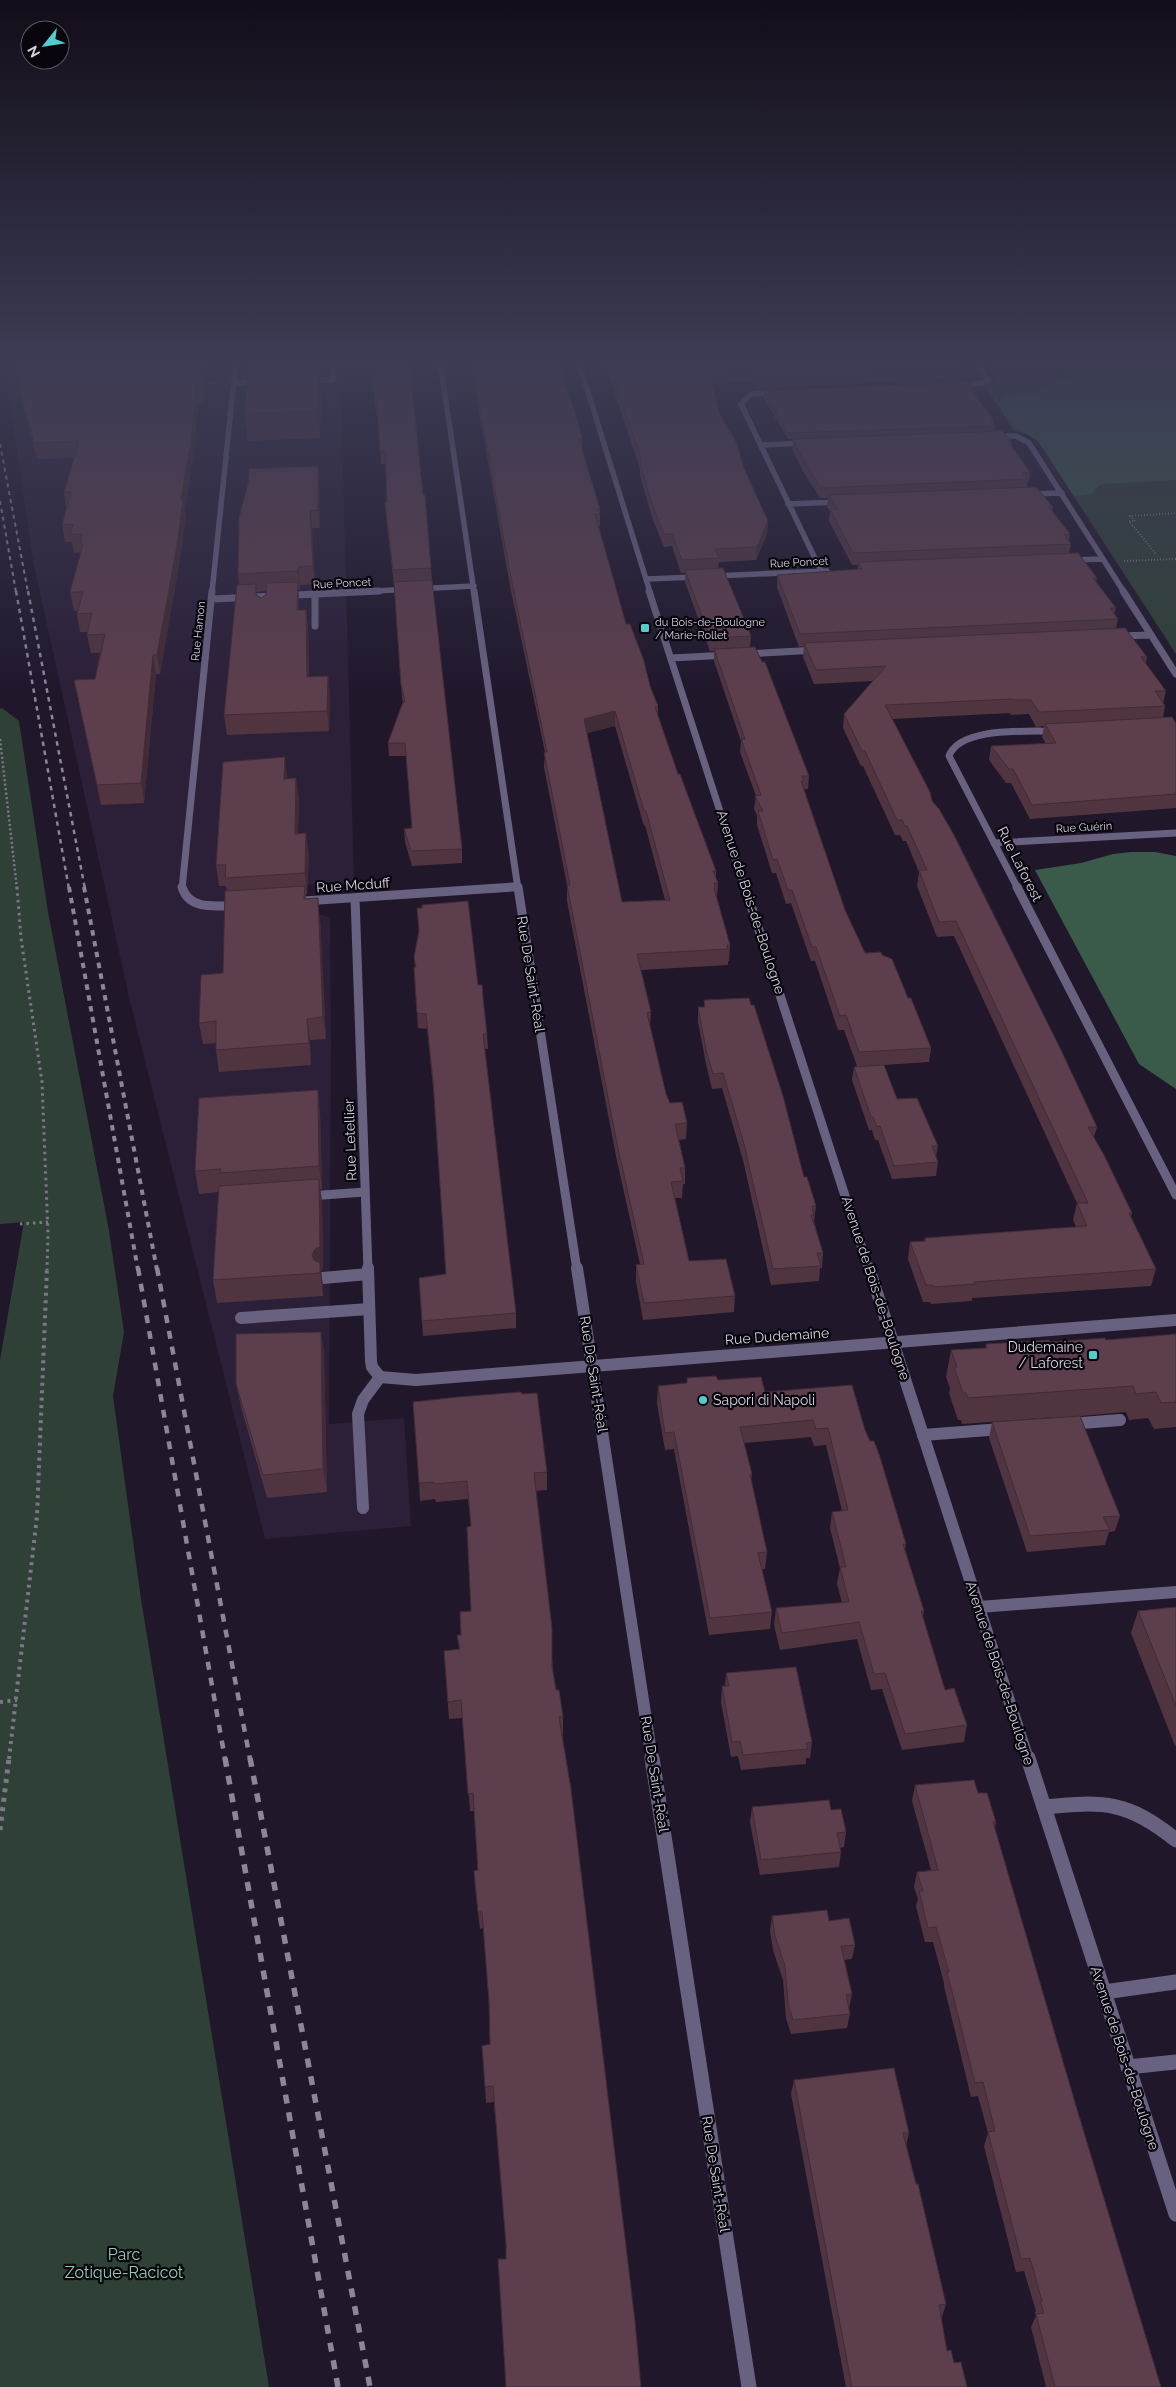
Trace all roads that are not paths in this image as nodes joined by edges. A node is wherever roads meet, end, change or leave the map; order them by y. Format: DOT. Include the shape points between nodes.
graph roads {
  1 [pos="225,471"];
  2 [pos="457,471"];
  3 [pos="613,471"];
  4 [pos="773,471"];
  5 [pos="1048,471"];
  6 [pos="1062,493"];
  7 [pos="1026,494"];
  8 [pos="844,502"];
  9 [pos="788,504"];
  10 [pos="1103,559"];
  11 [pos="1065,560"];
  12 [pos="821,571"];
  13 [pos="835,571"];
  14 [pos="710,576"];
  15 [pos="701,577"];
  16 [pos="646,579"];
  17 [pos="474,586"];
  18 [pos="314,594"];
  19 [pos="263,597"];
  20 [pos="212,599"];
  21 [pos="263,604"];
  22 [pos="315,626"];
  23 [pos="1150,635"];
  24 [pos="1114,636"];
  25 [pos="827,650"];
  26 [pos="671,658"];
  27 [pos="1176,674"];
  28 [pos="1062,731"];
  29 [pos="1176,833"];
  30 [pos="994,843"];
  31 [pos="518,887"];
  32 [pos="356,898"];
  33 [pos="290,902"];
  34 [pos="244,905"];
  35 [pos="365,1192"];
  36 [pos="1176,1195"];
  37 [pos="300,1197"];
  38 [pos="368,1274"];
  39 [pos="323,1278"];
  40 [pos="369,1309"];
  41 [pos="241,1318"];
  42 [pos="1176,1320"];
  43 [pos="893,1342"];
  44 [pos="591,1366"];
  45 [pos="380,1377"];
  46 [pos="1120,1420"];
  47 [pos="1061,1424"];
  48 [pos="1012,1428"];
  49 [pos="923,1435"];
  50 [pos="363,1508"];
  51 [pos="1176,1592"];
  52 [pos="979,1607"];
  53 [pos="1044,1807"];
  54 [pos="1176,1840"];
  55 [pos="1176,1982"];
  56 [pos="1104,1992"];
  57 [pos="1176,2062"];
  58 [pos="1128,2067"];
  59 [pos="1176,2214"];
  60 [pos="749,2387"];
  1 -- 20 [label="street, Rue Hamon"];
  2 -- 17 [label="street, Rue De Saint-Réal"];
  3 -- 16 [label="street, Avenue de Bois-de-Boulogne"];
  4 -- 9 [label="street"];
  5 -- 6 [label="street"];
  6 -- 7 [label="street"];
  6 -- 10 [label="street"];
  8 -- 9 [label="street"];
  9 -- 12 [label="street"];
  10 -- 11 [label="street"];
  10 -- 23 [label="street"];
  12 -- 13 [label="street, Rue Poncet"];
  12 -- 14 [label="street, Rue Poncet"];
  15 -- 16 [label="street"];
  16 -- 26 [label="street, Avenue de Bois-de-Boulogne"];
  17 -- 18 [label="street, Rue Poncet"];
  17 -- 31 [label="street, Rue De Saint-Réal"];
  18 -- 19 [label="street, Rue Poncet"];
  18 -- 22 [label="street"];
  19 -- 20 [label="street, Rue Poncet"];
  19 -- 21 [label="street"];
  20 -- 34 [label="street, Rue Hamon" via="182,884 183,892 190,901 211,906"];
  23 -- 24 [label="street"];
  23 -- 27 [label="street"];
  25 -- 26 [label="street"];
  26 -- 43 [label="street, Avenue de Bois-de-Boulogne"];
  28 -- 30 [label="street, Rue Laforest" via="978,735 960,740 950,749 951,760"];
  29 -- 30 [label="street, Rue Guérin"];
  30 -- 36 [label="street, Rue Laforest"];
  31 -- 32 [label="street, Rue Mcduff"];
  31 -- 44 [label="street, Rue De Saint-Réal"];
  32 -- 33 [label="street, Rue Mcduff"];
  32 -- 35 [label="street, Rue Letellier"];
  35 -- 37 [label="street"];
  35 -- 38 [label="street, Rue Letellier"];
  38 -- 39 [label="street"];
  38 -- 40 [label="street, Rue Letellier"];
  40 -- 41 [label="street"];
  40 -- 45 [label="street, Rue Letellier" via="370,1360"];
  42 -- 43 [label="street, Rue Dudemaine"];
  43 -- 44 [label="street, Rue Dudemaine"];
  43 -- 49 [label="street, Avenue de Bois-de-Boulogne"];
  44 -- 45 [label="street, Rue Dudemaine" via="410,1380"];
  44 -- 60 [label="street, Rue De Saint-Réal"];
  45 -- 50 [label="street" via="363,1400 358,1414"];
  46 -- 47 [label="street"];
  48 -- 49 [label="street"];
  49 -- 52 [label="street, Avenue de Bois-de-Boulogne"];
  51 -- 52 [label="street"];
  52 -- 53 [label="street, Avenue de Bois-de-Boulogne"];
  53 -- 54 [label="street" via="1086,1802 1110,1804 1144,1816"];
  53 -- 56 [label="street, Avenue de Bois-de-Boulogne"];
  55 -- 56 [label="street"];
  56 -- 58 [label="street, Avenue de Bois-de-Boulogne"];
  57 -- 58 [label="street"];
  58 -- 59 [label="street, Avenue de Bois-de-Boulogne"];
}
